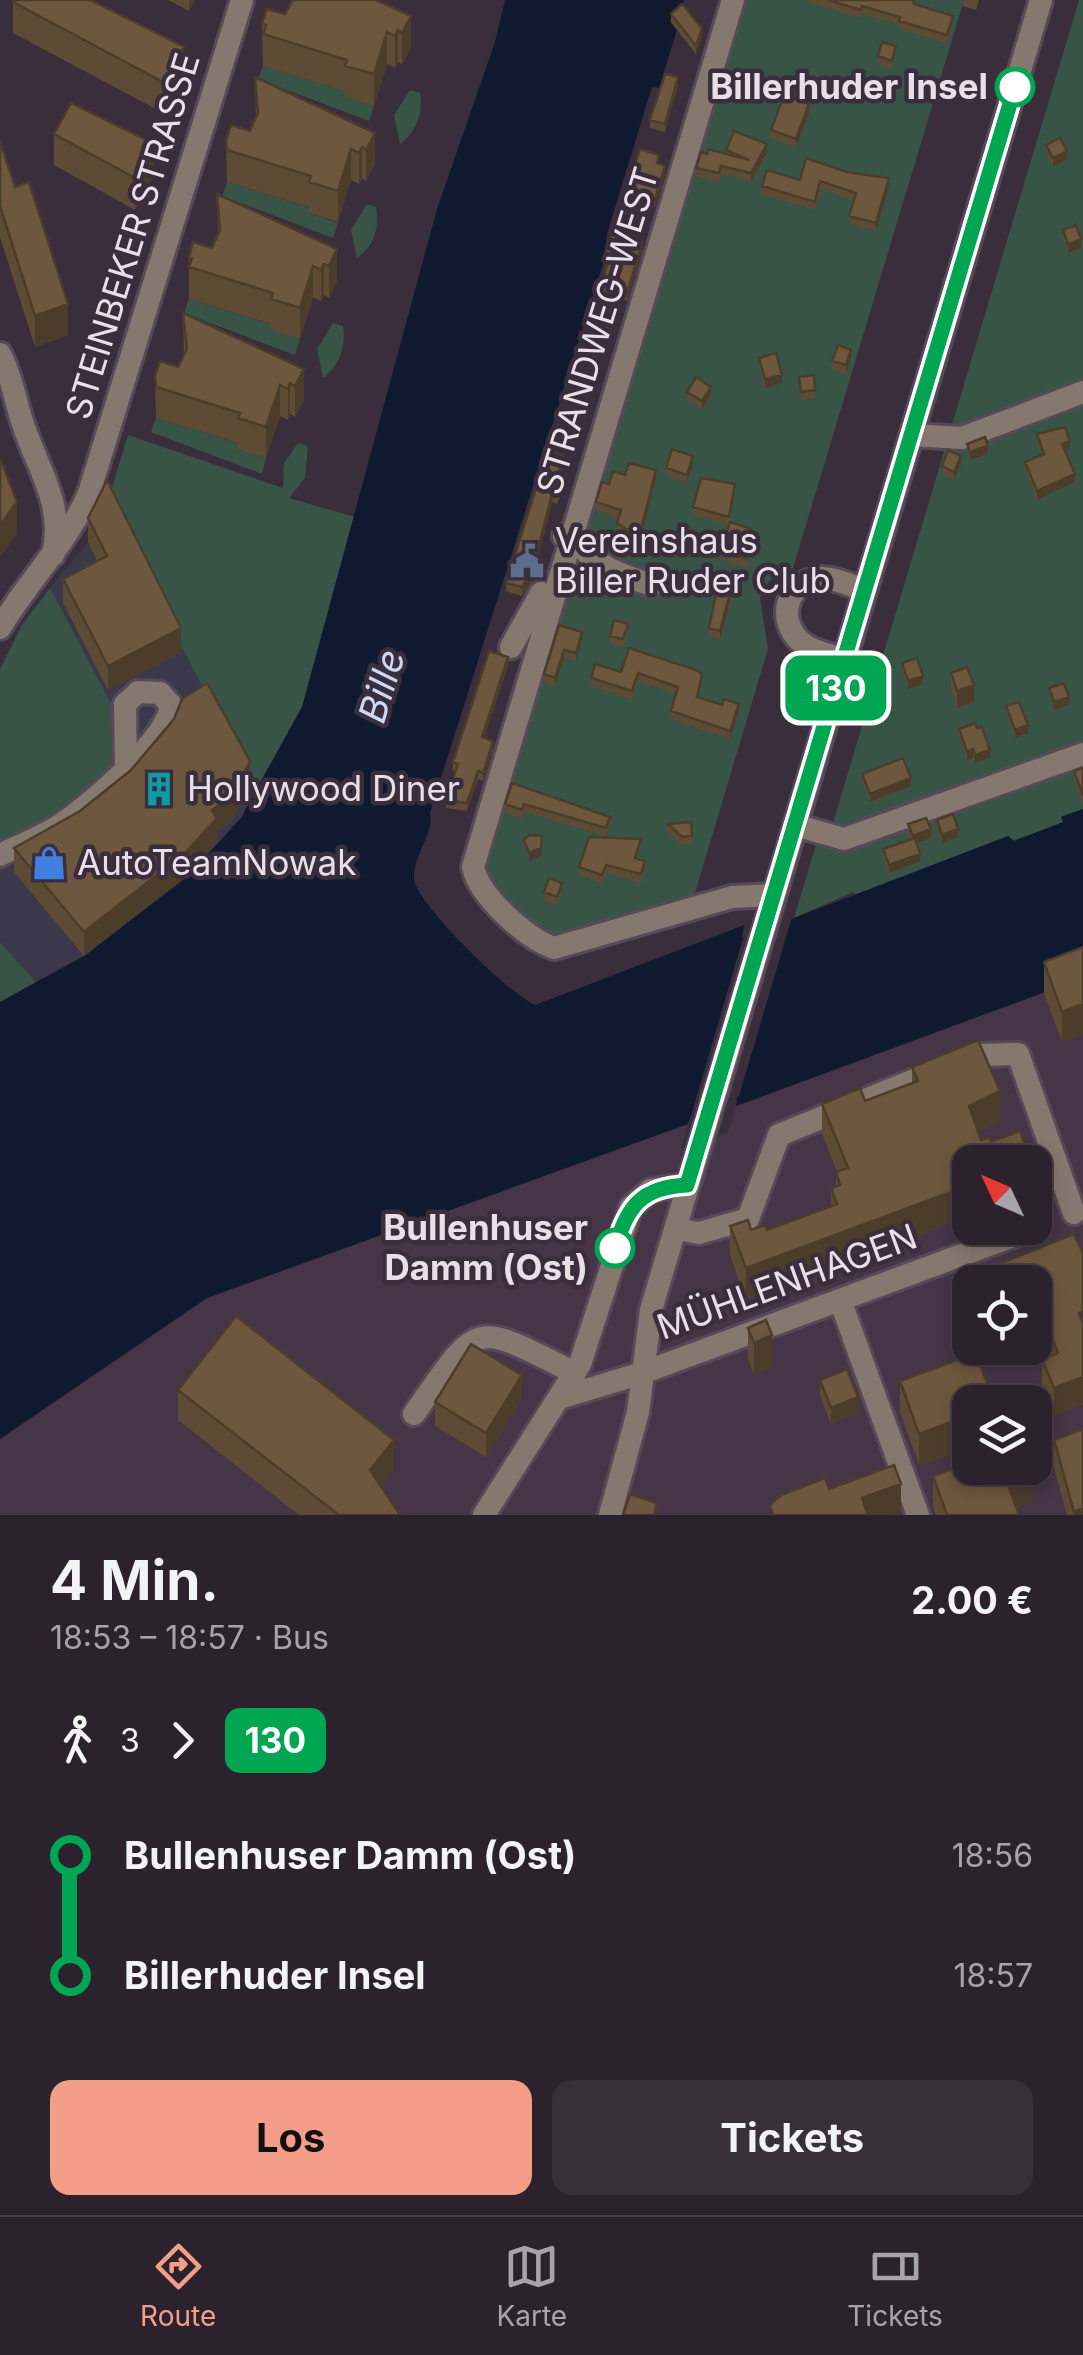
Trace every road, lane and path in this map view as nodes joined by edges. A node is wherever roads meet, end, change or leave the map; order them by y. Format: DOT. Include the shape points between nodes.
graph roads {
  1 [pos="242,0"];
  2 [pos="733,0"];
  3 [pos="1041,0"];
  4 [pos="0,354"];
  5 [pos="1083,392"];
  6 [pos="912,434"];
  7 [pos="89,493"];
  8 [pos="53,496"];
  9 [pos="573,534"];
  10 [pos="52,557"];
  11 [pos="652,586"];
  12 [pos="866,590"];
  13 [pos="0,628"];
  14 [pos="511,647"];
  15 [pos="845,659"];
  16 [pos="1083,754"];
  17 [pos="126,767"];
  18 [pos="795,825"];
  19 [pos="0,855"];
  20 [pos="774,895"];
  21 [pos="687,1185"];
  22 [pos="1079,1211"];
  23 [pos="1052,1221"];
  24 [pos="675,1228"];
  25 [pos="987,1245"];
  26 [pos="840,1300"];
  27 [pos="642,1373"];
  28 [pos="575,1374"];
  29 [pos="562,1397"];
  30 [pos="414,1414"];
  31 [pos="619,1506"];
  32 [pos="484,1515"];
  33 [pos="918,1515"];
  1 -- 7 [label="street, STEINBEKER STRASSE"];
  2 -- 9 [label="street, STRANDWEG-WEST"];
  3 -- 6 [label="street"];
  4 -- 8 [label="street"];
  5 -- 6 [label="street" via="962,438"];
  6 -- 12 [label="street"];
  7 -- 8 [label="street" via="69,483"];
  7 -- 10 [label="street, STEINBEKER STRASSE"];
  8 -- 10 [label="street"];
  9 -- 11 [label="street" via="609,571"];
  9 -- 14 [label="street" via="564,536 537,606"];
  9 -- 20 [label="street, STRANDWEG-WEST" via="481,829 473,867 478,882 554,948 732,897"];
  10 -- 13 [label="street, STEINBEKER STRASSE" via="23,588"];
  12 -- 15 [label="street"];
  12 -- 15 [label="street" via="823,578 801,583 787,603 787,627 803,645"];
  15 -- 18 [label="street"];
  16 -- 18 [label="street" via="844,839"];
  17 -- 19 [label="street" via="61,824"];
  18 -- 20 [label="street"];
  20 -- 21 [label="street"];
  21 -- 24 [label="street"];
  21 -- 28 [label="street" via="652,1190 631,1207"];
  22 -- 23 [label="street, MÜHLENHAGEN"];
  22 -- 24 [label="street" via="1018,1054 976,1055 779,1135 748,1219 699,1233"];
  24 -- 27 [label="street" via="651,1310"];
  25 -- 26 [label="street, MÜHLENHAGEN"];
  26 -- 27 [label="street, MÜHLENHAGEN"];
  26 -- 33 [label="street"];
  27 -- 29 [label="street, MÜHLENHAGEN"];
  27 -- 31 [label="street"];
  28 -- 29 [label="street"];
  28 -- 30 [label="street" via="492,1335 474,1338"];
  29 -- 32 [label="street"];
}
